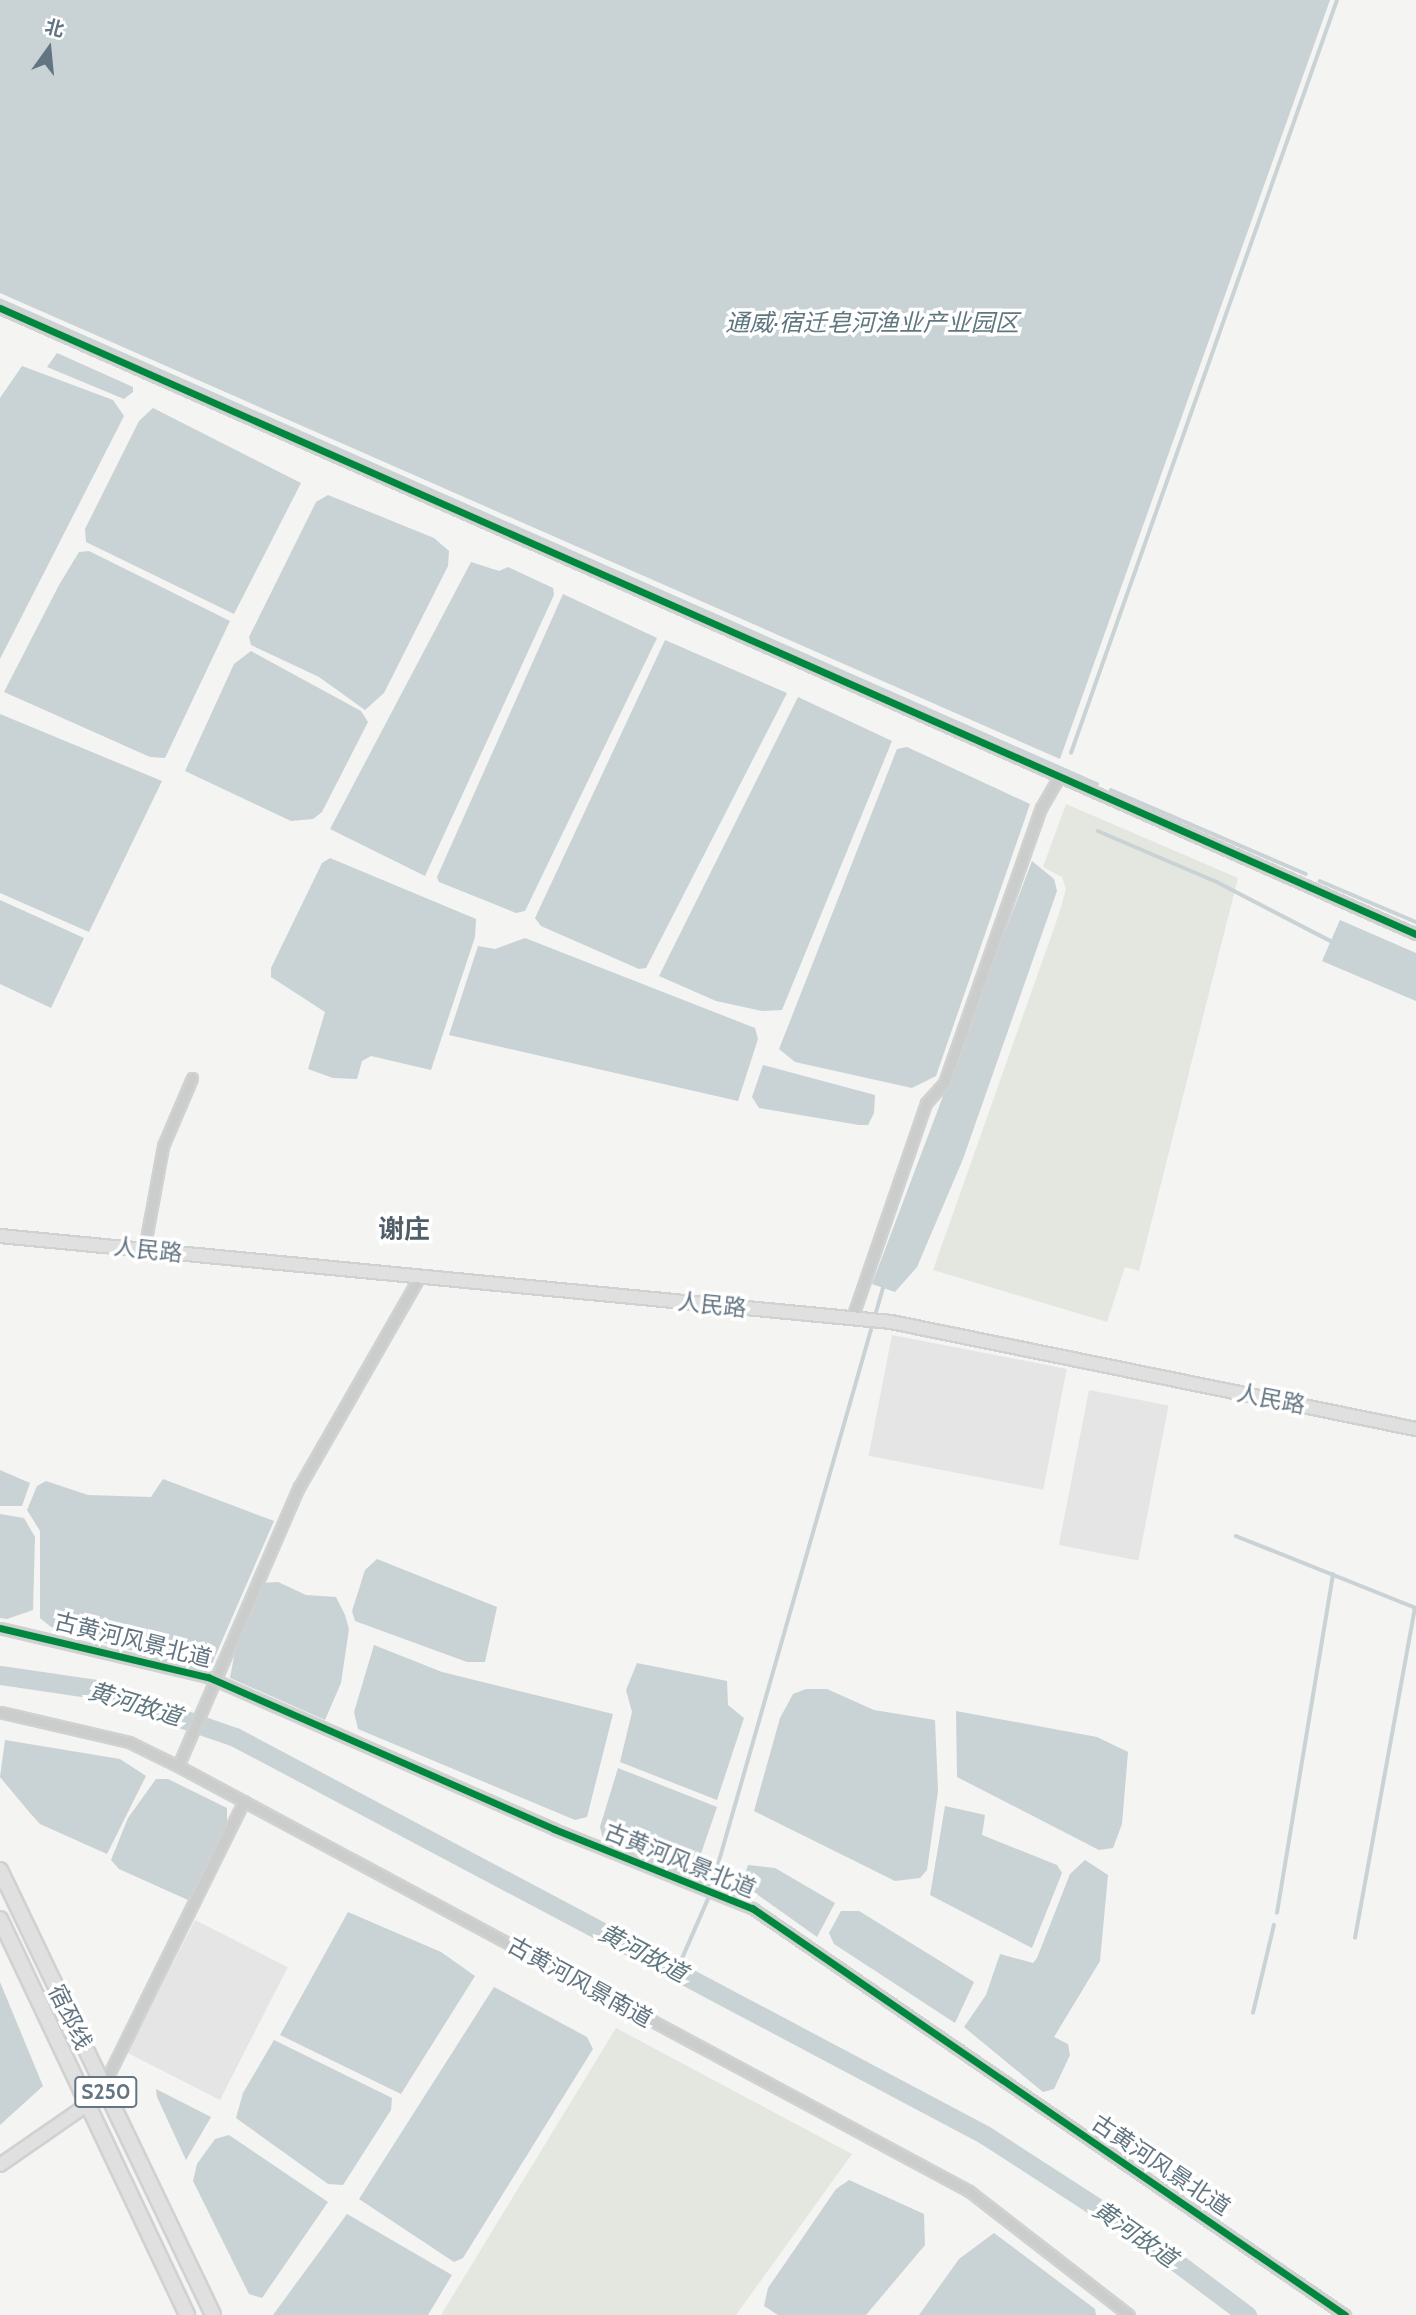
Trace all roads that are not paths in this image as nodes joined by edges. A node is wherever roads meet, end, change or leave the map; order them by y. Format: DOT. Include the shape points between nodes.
graph roads {
  1 [pos="0,308"];
  2 [pos="1058,778"];
  3 [pos="1416,934"];
  4 [pos="192,1078"];
  5 [pos="0,1236"];
  6 [pos="144,1250"];
  7 [pos="420,1276"];
  8 [pos="852,1318"];
  9 [pos="1416,1429"];
  10 [pos="0,1628"];
  11 [pos="213,1684"];
  12 [pos="0,1712"];
  13 [pos="180,1762"];
  14 [pos="244,1801"];
  15 [pos="0,1870"];
  16 [pos="0,1919"];
  17 [pos="103,2086"];
  18 [pos="88,2104"];
  19 [pos="0,2165"];
  20 [pos="187,2315"];
  21 [pos="213,2315"];
  22 [pos="1129,2315"];
  23 [pos="1345,2315"];
  1 -- 2 [label="street"];
  2 -- 3 [label="street"];
  2 -- 8 [label="street" via="1038,816 944,1083 926,1103"];
  4 -- 6 [label="street" via="163,1146"];
  5 -- 6 [label="street, 人民路"];
  6 -- 7 [label="street, 人民路"];
  7 -- 8 [label="street, 人民路"];
  7 -- 11 [label="street" via="299,1487"];
  8 -- 9 [label="street, 人民路"];
  10 -- 11 [label="street, 古黄河风景北道"];
  11 -- 13 [label="street"];
  11 -- 23 [label="street, 古黄河风景北道" via="752,1908"];
  12 -- 13 [label="street, 古黄河风景南道" via="129,1742"];
  13 -- 14 [label="street, 古黄河风景南道"];
  14 -- 17 [label="street"];
  14 -- 22 [label="street, 古黄河风景南道" via="969,2191"];
  15 -- 17 [label="main road, 宿邳线 / S250"];
  16 -- 18 [label="main road, 宿邳线 / S250"];
  17 -- 21 [label="main road, 宿邳线 / S250"];
  18 -- 19 [label="street"];
  18 -- 20 [label="main road, 宿邳线 / S250"];
}
